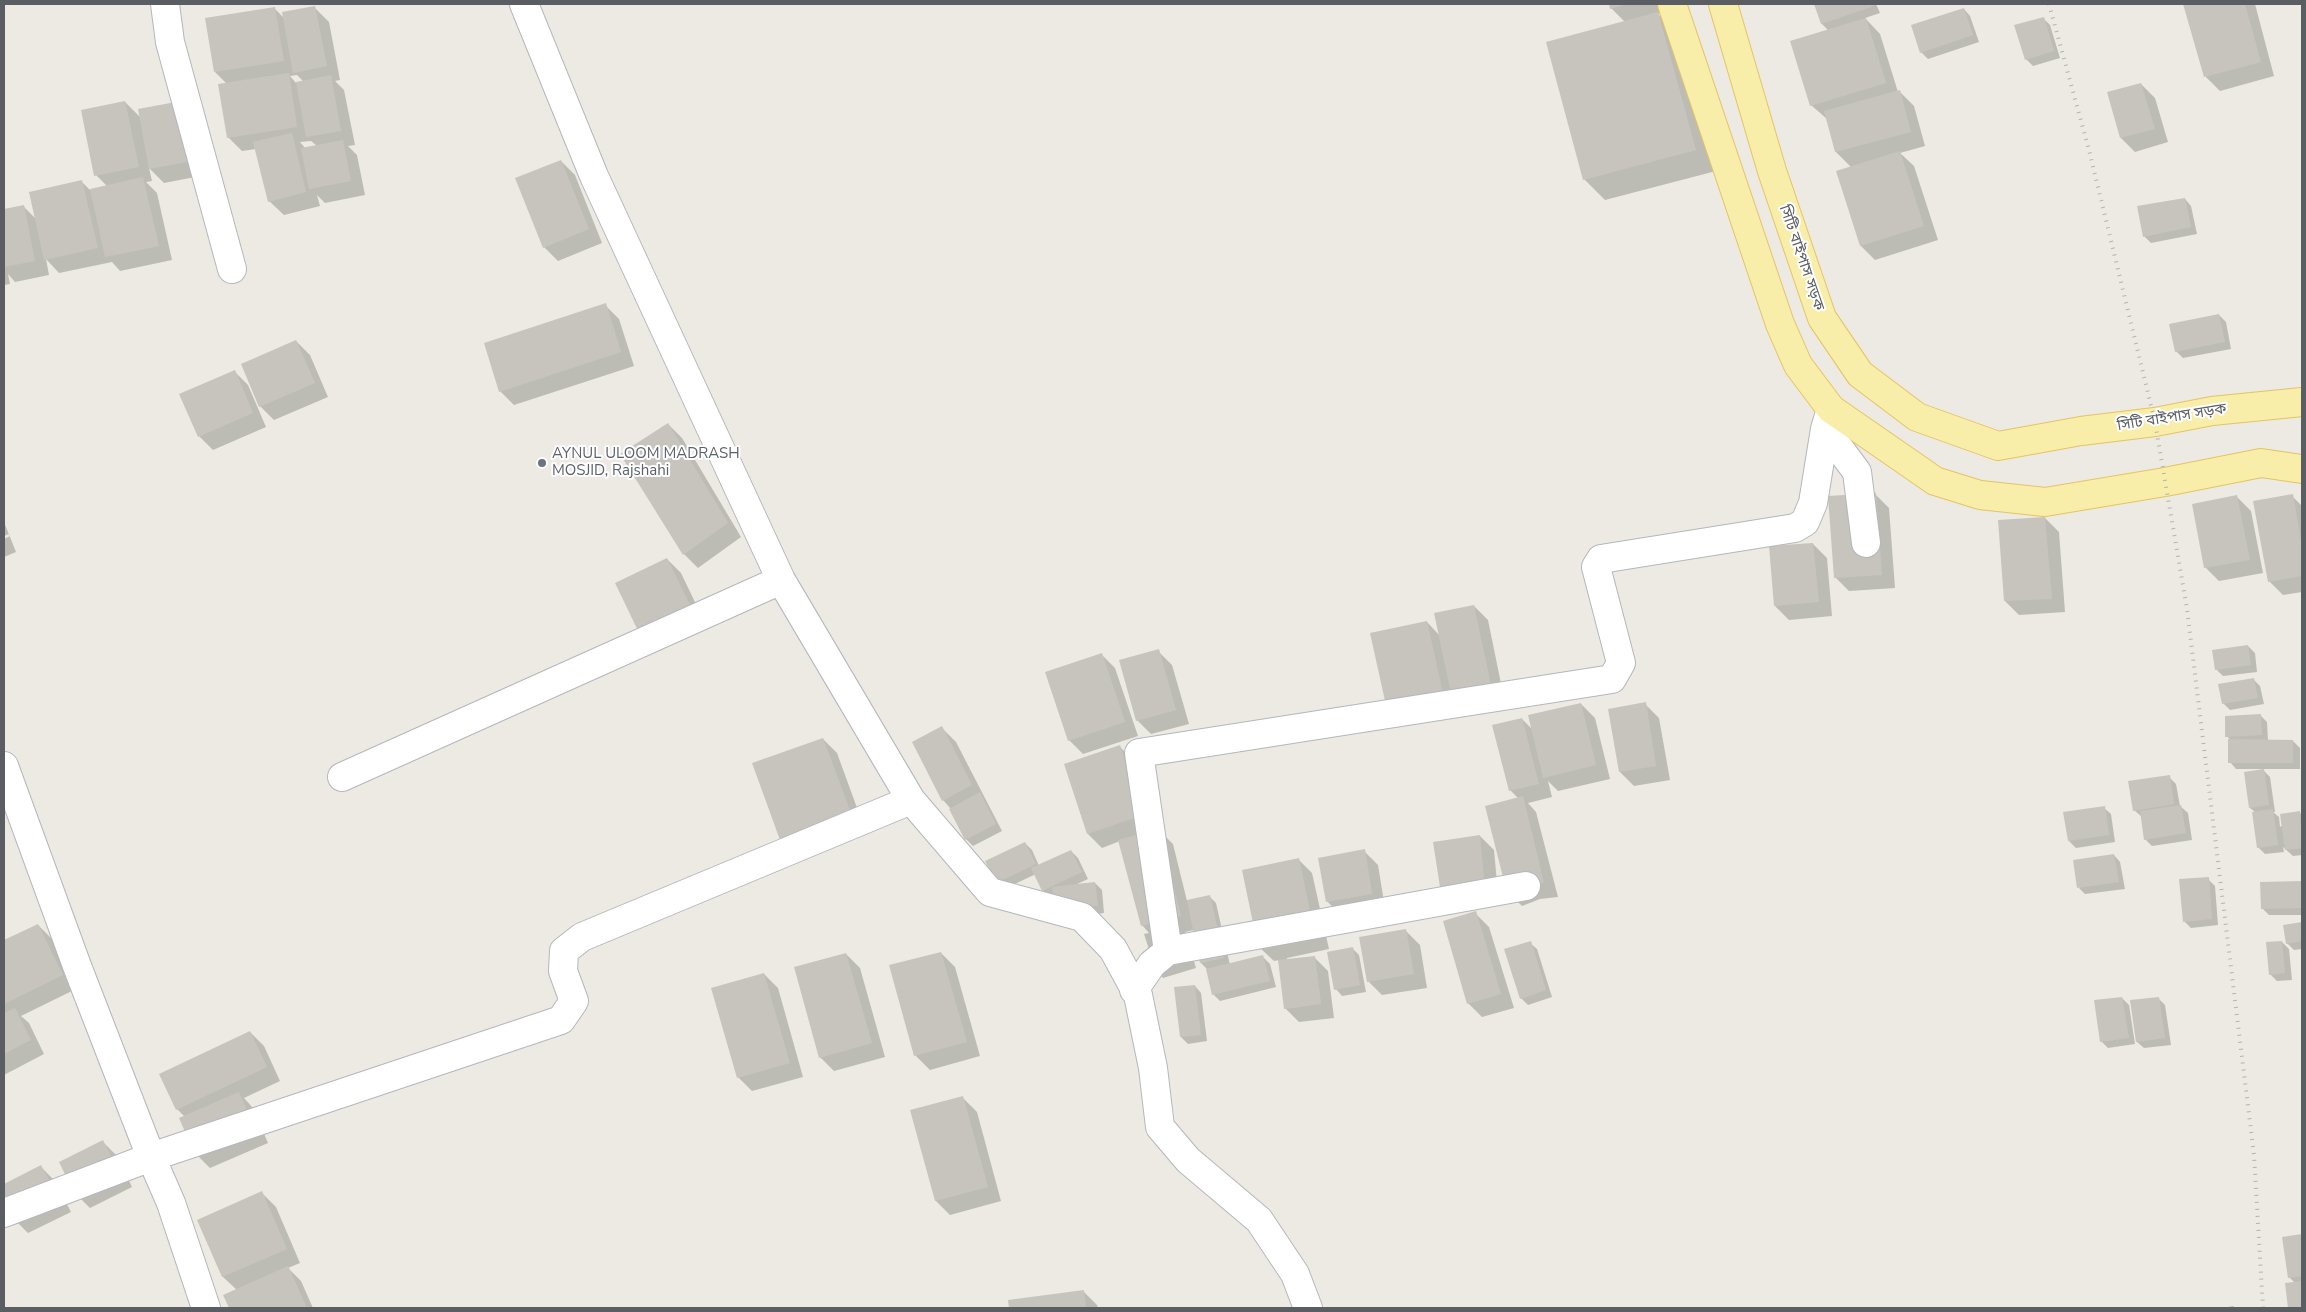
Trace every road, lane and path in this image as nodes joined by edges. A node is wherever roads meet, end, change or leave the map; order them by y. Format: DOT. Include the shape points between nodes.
graph roads {
  1 [pos="165,4"];
  2 [pos="524,4"];
  3 [pos="1672,4"];
  4 [pos="1723,4"];
  5 [pos="232,270"];
  6 [pos="2302,402"];
  7 [pos="1828,419"];
  8 [pos="2302,469"];
  9 [pos="1866,543"];
  10 [pos="781,580"];
  11 [pos="4,766"];
  12 [pos="342,776"];
  13 [pos="911,800"];
  14 [pos="1526,886"];
  15 [pos="1168,951"];
  16 [pos="1134,990"];
  17 [pos="151,1157"];
  18 [pos="4,1213"];
  19 [pos="206,1308"];
  20 [pos="1308,1308"];
  1 -- 5 [label="street" via="170,42"];
  2 -- 10 [label="street" via="594,176"];
  3 -- 7 [label="main road" via="1780,324"];
  4 -- 6 [label="main road, সিটি বাইপাস সড়ক" via="1772,171 1822,318 1860,374 1917,417 1998,446 2212,411"];
  7 -- 8 [label="main road" via="1935,481 1980,495 2044,502 2261,463"];
  7 -- 9 [label="street" via="1857,472"];
  7 -- 15 [label="street" via="1813,503 1805,522 1795,528 1601,559 1596,567 1621,663 1612,679 1139,753"];
  10 -- 12 [label="street"];
  10 -- 13 [label="street"];
  11 -- 17 [label="street"];
  13 -- 16 [label="street" via="990,892 1082,917 1113,949"];
  13 -- 17 [label="street" via="582,936 564,951 563,972 574,1001 561,1020"];
  14 -- 15 [label="street"];
  15 -- 16 [label="street" via="1152,964"];
  16 -- 20 [label="street" via="1138,995 1153,1068 1160,1127 1188,1160 1259,1220 1295,1274"];
  17 -- 18 [label="street"];
  17 -- 19 [label="street" via="171,1203"];
}
